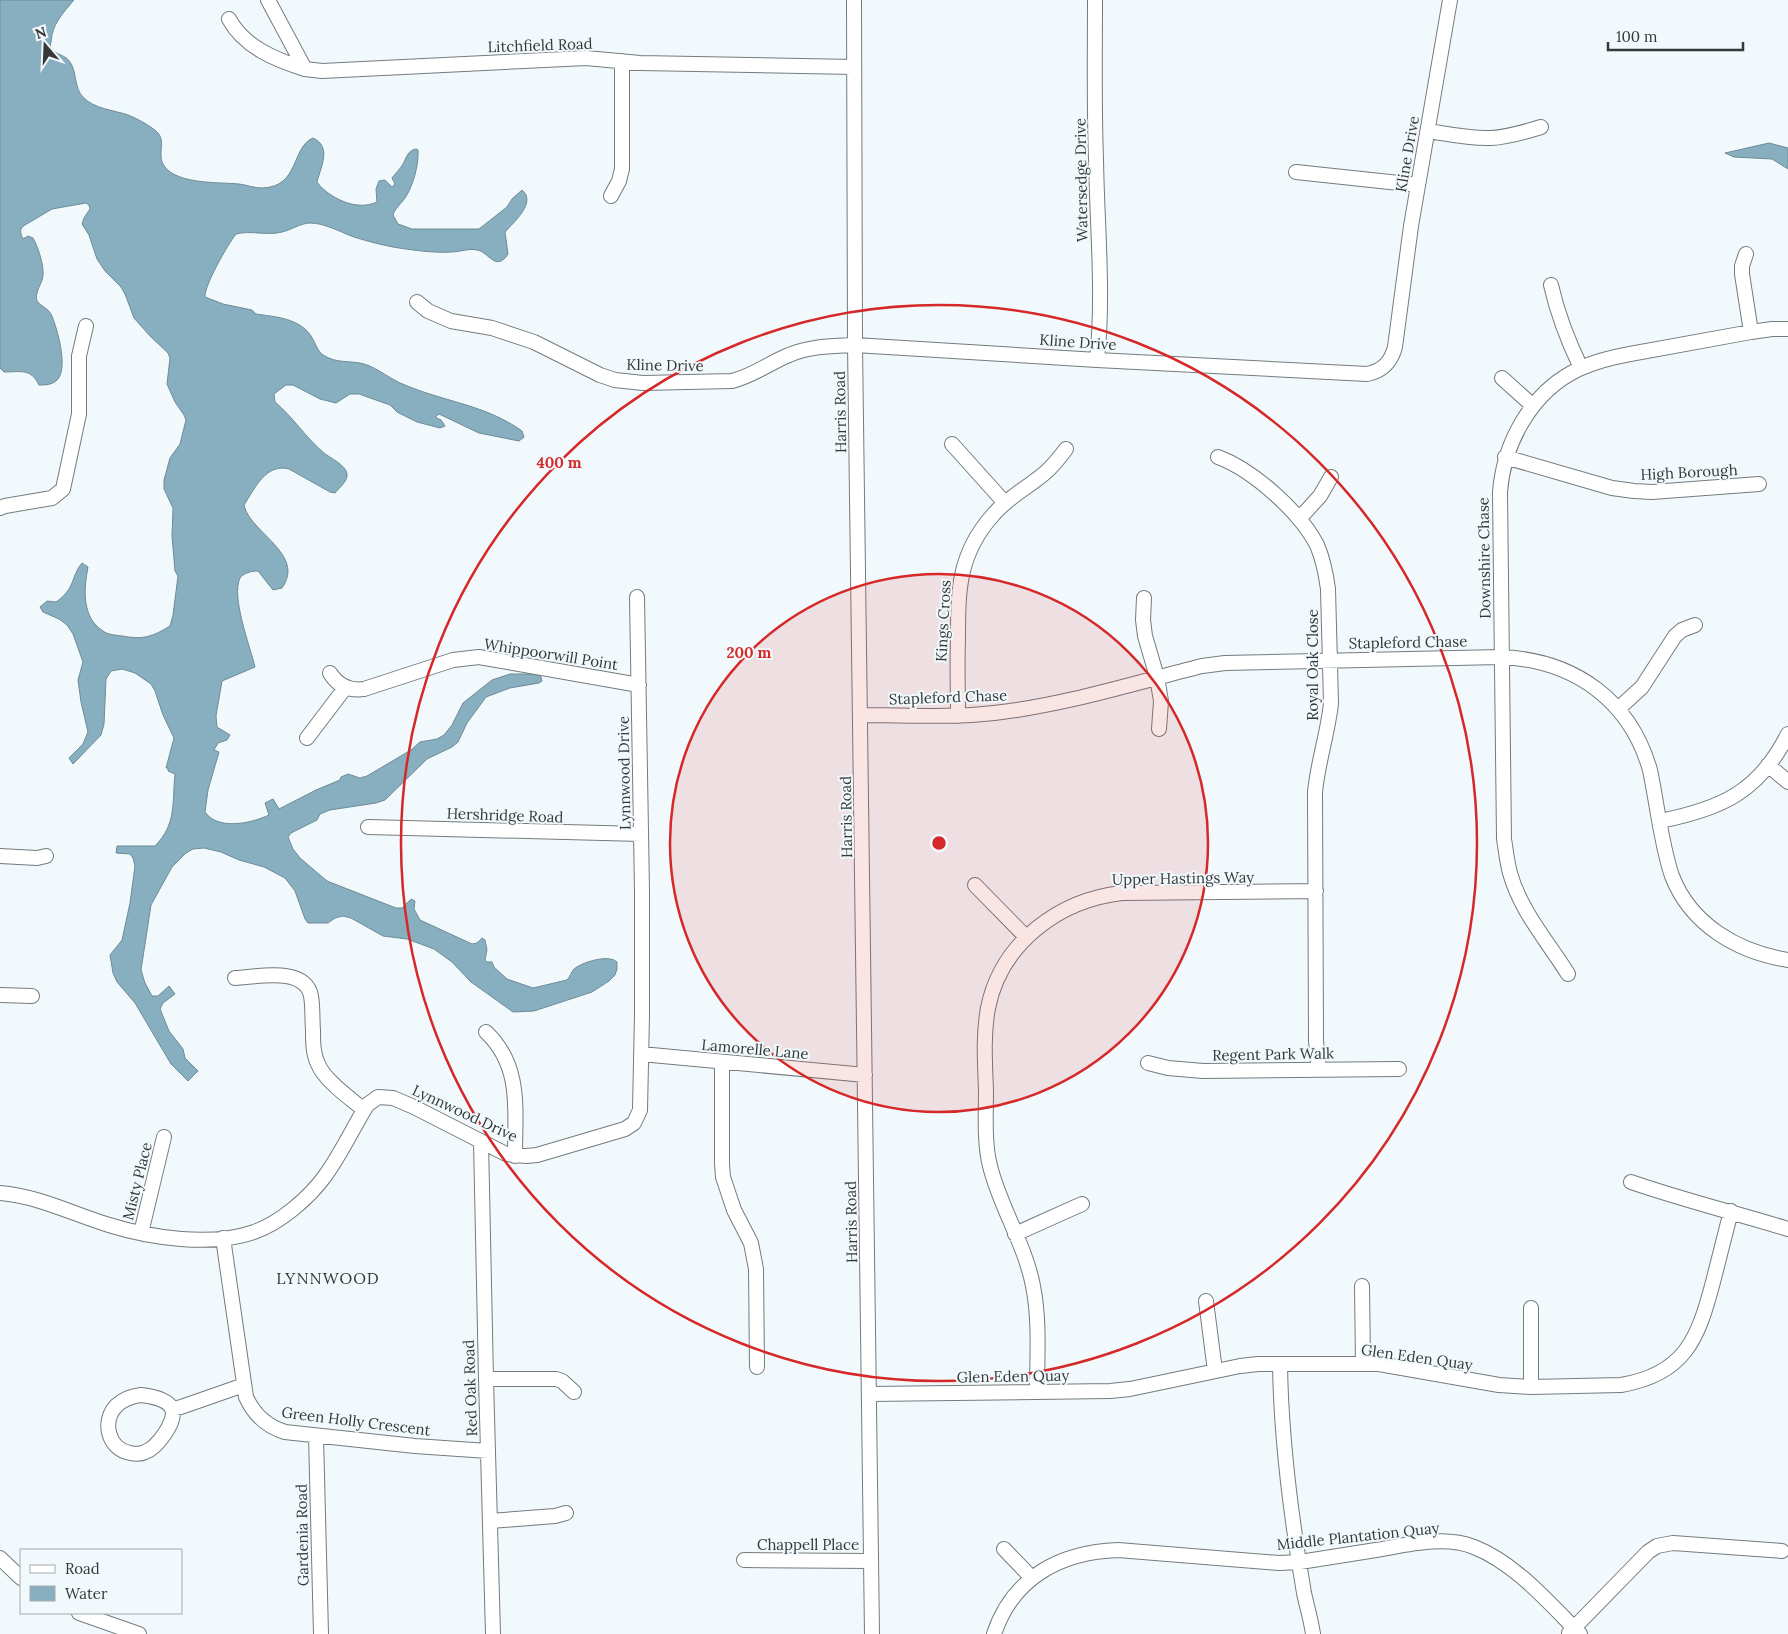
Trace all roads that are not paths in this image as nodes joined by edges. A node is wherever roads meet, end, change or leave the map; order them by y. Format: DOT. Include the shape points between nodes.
graph roads {
  1 [pos="268,0"];
  2 [pos="854,0"];
  3 [pos="1095,0"];
  4 [pos="1450,0"];
  5 [pos="230,19"];
  6 [pos="622,62"];
  7 [pos="854,67"];
  8 [pos="305,69"];
  9 [pos="1541,127"];
  10 [pos="1428,131"];
  11 [pos="1296,172"];
  12 [pos="1418,185"];
  13 [pos="611,196"];
  14 [pos="1746,254"];
  15 [pos="1551,284"];
  16 [pos="417,302"];
  17 [pos="86,326"];
  18 [pos="1788,330"];
  19 [pos="1751,332"];
  20 [pos="856,345"];
  21 [pos="1097,360"];
  22 [pos="1581,368"];
  23 [pos="1502,378"];
  24 [pos="1534,406"];
  25 [pos="952,444"];
  26 [pos="1066,449"];
  27 [pos="1218,457"];
  28 [pos="1505,457"];
  29 [pos="1331,477"];
  30 [pos="1759,484"];
  31 [pos="1005,503"];
  32 [pos="0,508"];
  33 [pos="1299,519"];
  34 [pos="637,597"];
  35 [pos="1144,598"];
  36 [pos="1695,625"];
  37 [pos="1501,657"];
  38 [pos="1330,660"];
  39 [pos="330,673"];
  40 [pos="1157,677"];
  41 [pos="639,685"];
  42 [pos="345,688"];
  43 [pos="1618,709"];
  44 [pos="861,715"];
  45 [pos="958,716"];
  46 [pos="1159,729"];
  47 [pos="1788,734"];
  48 [pos="307,738"];
  49 [pos="1768,765"];
  50 [pos="1788,782"];
  51 [pos="1660,821"];
  52 [pos="368,828"];
  53 [pos="641,834"];
  54 [pos="0,856"];
  55 [pos="46,856"];
  56 [pos="975,886"];
  57 [pos="1316,891"];
  58 [pos="1026,937"];
  59 [pos="1788,960"];
  60 [pos="1568,974"];
  61 [pos="235,978"];
  62 [pos="0,995"];
  63 [pos="32,996"];
  64 [pos="486,1032"];
  65 [pos="642,1054"];
  66 [pos="722,1062"];
  67 [pos="1148,1063"];
  68 [pos="1399,1069"];
  69 [pos="1319,1070"];
  70 [pos="865,1075"];
  71 [pos="364,1110"];
  72 [pos="164,1137"];
  73 [pos="481,1141"];
  74 [pos="516,1156"];
  75 [pos="1631,1182"];
  76 [pos="0,1194"];
  77 [pos="1082,1204"];
  78 [pos="1731,1211"];
  79 [pos="1788,1229"];
  80 [pos="141,1233"];
  81 [pos="1015,1234"];
  82 [pos="223,1238"];
  83 [pos="1362,1286"];
  84 [pos="1206,1301"];
  85 [pos="1531,1308"];
  86 [pos="1280,1364"];
  87 [pos="1363,1364"];
  88 [pos="757,1367"];
  89 [pos="1215,1371"];
  90 [pos="486,1379"];
  91 [pos="244,1385"];
  92 [pos="1531,1387"];
  93 [pos="574,1392"];
  94 [pos="1037,1392"];
  95 [pos="869,1394"];
  96 [pos="172,1409"];
  97 [pos="316,1436"];
  98 [pos="488,1451"];
  99 [pos="566,1513"];
  100 [pos="490,1521"];
  101 [pos="1004,1548"];
  102 [pos="1782,1551"];
  103 [pos="0,1558"];
  104 [pos="744,1560"];
  105 [pos="872,1561"];
  106 [pos="1300,1562"];
  107 [pos="20,1577"];
  108 [pos="1032,1578"];
  109 [pos="81,1614"];
  110 [pos="119,1631"];
  111 [pos="1574,1632"];
  112 [pos="139,1634"];
  113 [pos="321,1634"];
  114 [pos="493,1634"];
  115 [pos="872,1634"];
  116 [pos="994,1634"];
  117 [pos="1313,1634"];
  1 -- 8 [label="street"];
  2 -- 7 [label="street, Harris Road"];
  3 -- 21 [label="street, Watersedge Drive" via="1101,300"];
  4 -- 10 [label="street, Kline Drive"];
  5 -- 8 [label="street, Litchfield Road" via="241,37 250,44"];
  6 -- 7 [label="street, Litchfield Road"];
  6 -- 8 [label="street, Litchfield Road" via="586,58 335,72"];
  6 -- 13 [label="street" via="622,169"];
  7 -- 20 [label="street, Harris Road"];
  9 -- 10 [label="street" via="1490,138"];
  10 -- 12 [label="street, Kline Drive"];
  11 -- 12 [label="street"];
  12 -- 21 [label="street, Kline Drive" via="1396,347 1388,363 1376,372"];
  14 -- 19 [label="street" via="1742,274"];
  15 -- 22 [label="street" via="1565,335"];
  16 -- 20 [label="street, Kline Drive" via="451,321 513,334 600,375 631,383 732,382 807,349"];
  17 -- 32 [label="street" via="79,356 79,414 62,489 52,498"];
  18 -- 19 [label="street, Downshire Chase"];
  19 -- 22 [label="street, Downshire Chase" via="1610,358"];
  20 -- 21 [label="street, Kline Drive"];
  20 -- 44 [label="street, Harris Road"];
  22 -- 24 [label="street, Downshire Chase" via="1559,381"];
  23 -- 24 [label="street"];
  24 -- 28 [label="street, Downshire Chase"];
  25 -- 31 [label="street"];
  26 -- 31 [label="street, Kings Cross" via="1045,473"];
  27 -- 33 [label="street, Royal Oak Close" via="1247,471"];
  28 -- 30 [label="street, High Borough" via="1612,488 1634,491"];
  28 -- 37 [label="street, Downshire Chase" via="1500,492"];
  29 -- 33 [label="street" via="1320,496"];
  31 -- 45 [label="street, Kings Cross" via="982,530 960,581"];
  33 -- 38 [label="street, Royal Oak Close" via="1316,545 1326,573"];
  34 -- 41 [label="street, Lynnwood Drive"];
  35 -- 40 [label="street" via="1145,636"];
  36 -- 43 [label="street" via="1676,636 1642,687"];
  37 -- 38 [label="street, Stapleford Chase"];
  37 -- 43 [label="street, Stapleford Chase" via="1537,661 1571,672 1598,690"];
  37 -- 60 [label="street, Downshire Chase" via="1506,857 1524,906"];
  38 -- 40 [label="street, Stapleford Chase" via="1225,663"];
  38 -- 57 [label="street, Royal Oak Close" via="1331,703 1315,792"];
  39 -- 42 [label="street"];
  40 -- 45 [label="street, Stapleford Chase" via="1025,708"];
  40 -- 46 [label="street" via="1161,700"];
  41 -- 42 [label="street, Whippoorwill Point" via="466,657 364,690"];
  41 -- 53 [label="street, Lynnwood Drive"];
  42 -- 48 [label="street"];
  43 -- 51 [label="street, Stapleford Chase" via="1646,756"];
  44 -- 45 [label="street, Stapleford Chase"];
  44 -- 70 [label="street, Harris Road"];
  47 -- 49 [label="street"];
  49 -- 50 [label="street"];
  49 -- 51 [label="street" via="1752,783 1727,800 1692,814"];
  51 -- 59 [label="street, Stapleford Chase" via="1673,877 1697,915 1737,945"];
  52 -- 53 [label="street, Hershridge Road"];
  53 -- 65 [label="street, Lynnwood Drive"];
  54 -- 55 [label="street"];
  56 -- 58 [label="street"];
  57 -- 58 [label="street, Upper Hastings Way" via="1108,895 1065,909"];
  57 -- 69 [label="street, Royal Oak Close" via="1316,1041"];
  58 -- 81 [label="street, Upper Hastings Way" via="996,984 988,1007 985,1036 987,1148 994,1182"];
  61 -- 71 [label="street" via="284,975 304,984 310,995 314,1052 318,1064 327,1077"];
  62 -- 63 [label="street"];
  64 -- 74 [label="street" via="501,1049 511,1070"];
  65 -- 66 [label="street, Lamorelle Lane"];
  65 -- 74 [label="street, Lynnwood Drive" via="640,1110 629,1127 537,1155"];
  66 -- 70 [label="street, Lamorelle Lane"];
  66 -- 88 [label="street" via="722,1164 728,1194 755,1256"];
  67 -- 69 [label="street, Regent Park Walk" via="1203,1072"];
  68 -- 69 [label="street, Regent Park Walk"];
  70 -- 95 [label="street, Harris Road"];
  71 -- 73 [label="street, Lynnwood Drive" via="378,1097 393,1098"];
  71 -- 82 [label="street, Lynnwood Drive" via="314,1189 272,1224 256,1232"];
  72 -- 80 [label="street, Misty Place"];
  73 -- 74 [label="street, Lynnwood Drive"];
  73 -- 90 [label="street, Red Oak Road"];
  75 -- 78 [label="street"];
  76 -- 80 [label="street, Lynnwood Drive" via="44,1202 98,1222"];
  77 -- 81 [label="street"];
  78 -- 79 [label="street"];
  78 -- 92 [label="street, Glen Eden Quay" via="1699,1328 1684,1353 1673,1363 1648,1378 1621,1385"];
  80 -- 82 [label="street, Lynnwood Drive" via="177,1238"];
  81 -- 94 [label="street, Upper Hastings Way" via="1033,1286"];
  82 -- 91 [label="street, Green Holly Crescent"];
  83 -- 87 [label="street"];
  84 -- 89 [label="street"];
  85 -- 92 [label="street"];
  86 -- 87 [label="street, Glen Eden Quay"];
  86 -- 89 [label="street, Glen Eden Quay"];
  86 -- 106 [label="street" via="1281,1418"];
  87 -- 92 [label="street, Glen Eden Quay"];
  89 -- 94 [label="street, Glen Eden Quay" via="1130,1389"];
  90 -- 93 [label="street" via="556,1379"];
  90 -- 98 [label="street, Red Oak Road"];
  91 -- 96 [label="street"];
  91 -- 97 [label="street, Green Holly Crescent" via="254,1412 267,1425 285,1432"];
  94 -- 95 [label="street, Glen Eden Quay"];
  95 -- 105 [label="street, Harris Road"];
  96 -- 96 [label="street" via="157,1398 148,1396 132,1396 124,1400 108,1419 112,1441 118,1448 132,1454 151,1450 165,1434 173,1416"];
  97 -- 98 [label="street, Green Holly Crescent"];
  97 -- 113 [label="street, Gardenia Road"];
  98 -- 100 [label="street, Red Oak Road"];
  99 -- 100 [label="street"];
  100 -- 114 [label="street, Red Oak Road"];
  101 -- 108 [label="street"];
  102 -- 111 [label="street" via="1674,1543 1657,1546"];
  103 -- 107 [label="street"];
  104 -- 105 [label="street, Chappell Place"];
  105 -- 115 [label="street, Harris Road"];
  106 -- 108 [label="street, Middle Plantation Quay" via="1101,1551 1064,1559"];
  106 -- 111 [label="street, Middle Plantation Quay" via="1435,1542 1474,1546 1518,1573"];
  106 -- 117 [label="street"];
  108 -- 116 [label="street, Middle Plantation Quay" via="1010,1602"];
  109 -- 110 [label="street"];
  110 -- 112 [label="street"];
}
